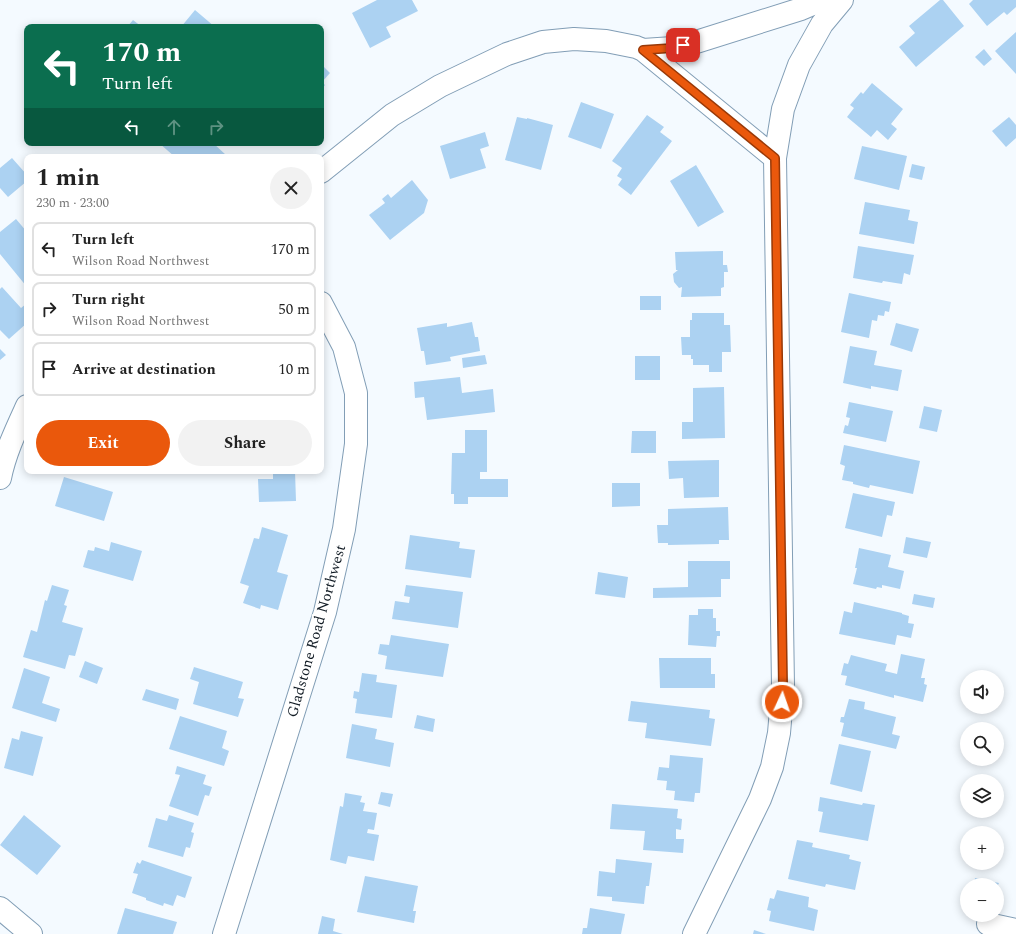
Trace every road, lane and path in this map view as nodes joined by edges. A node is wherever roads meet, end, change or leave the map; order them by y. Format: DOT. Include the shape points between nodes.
graph roads {
  1 [pos="822,0"];
  2 [pos="842,0"];
  3 [pos="643,50"];
  4 [pos="775,158"];
  5 [pos="324,170"];
  6 [pos="324,309"];
  7 [pos="24,412"];
  8 [pos="0,478"];
  9 [pos="0,908"];
  10 [pos="988,924"];
  11 [pos="1016,930"];
  12 [pos="30,934"];
  13 [pos="224,934"];
  14 [pos="694,934"];
  1 -- 3 [label="street" via="693,43 673,48"];
  2 -- 4 [label="street" via="822,24 799,65 783,109"];
  3 -- 4 [label="street"];
  3 -- 5 [label="street" via="606,41 574,39 543,42 507,54 440,86 392,115"];
  4 -- 14 [label="street" via="783,686 779,733 772,767 760,799"];
  6 -- 13 [label="street, Gladstone Road Northwest" via="344,346 356,392 356,444 344,528 324,612"];
  7 -- 8 [label="street"];
  9 -- 12 [label="street"];
  10 -- 11 [label="street"];
}
